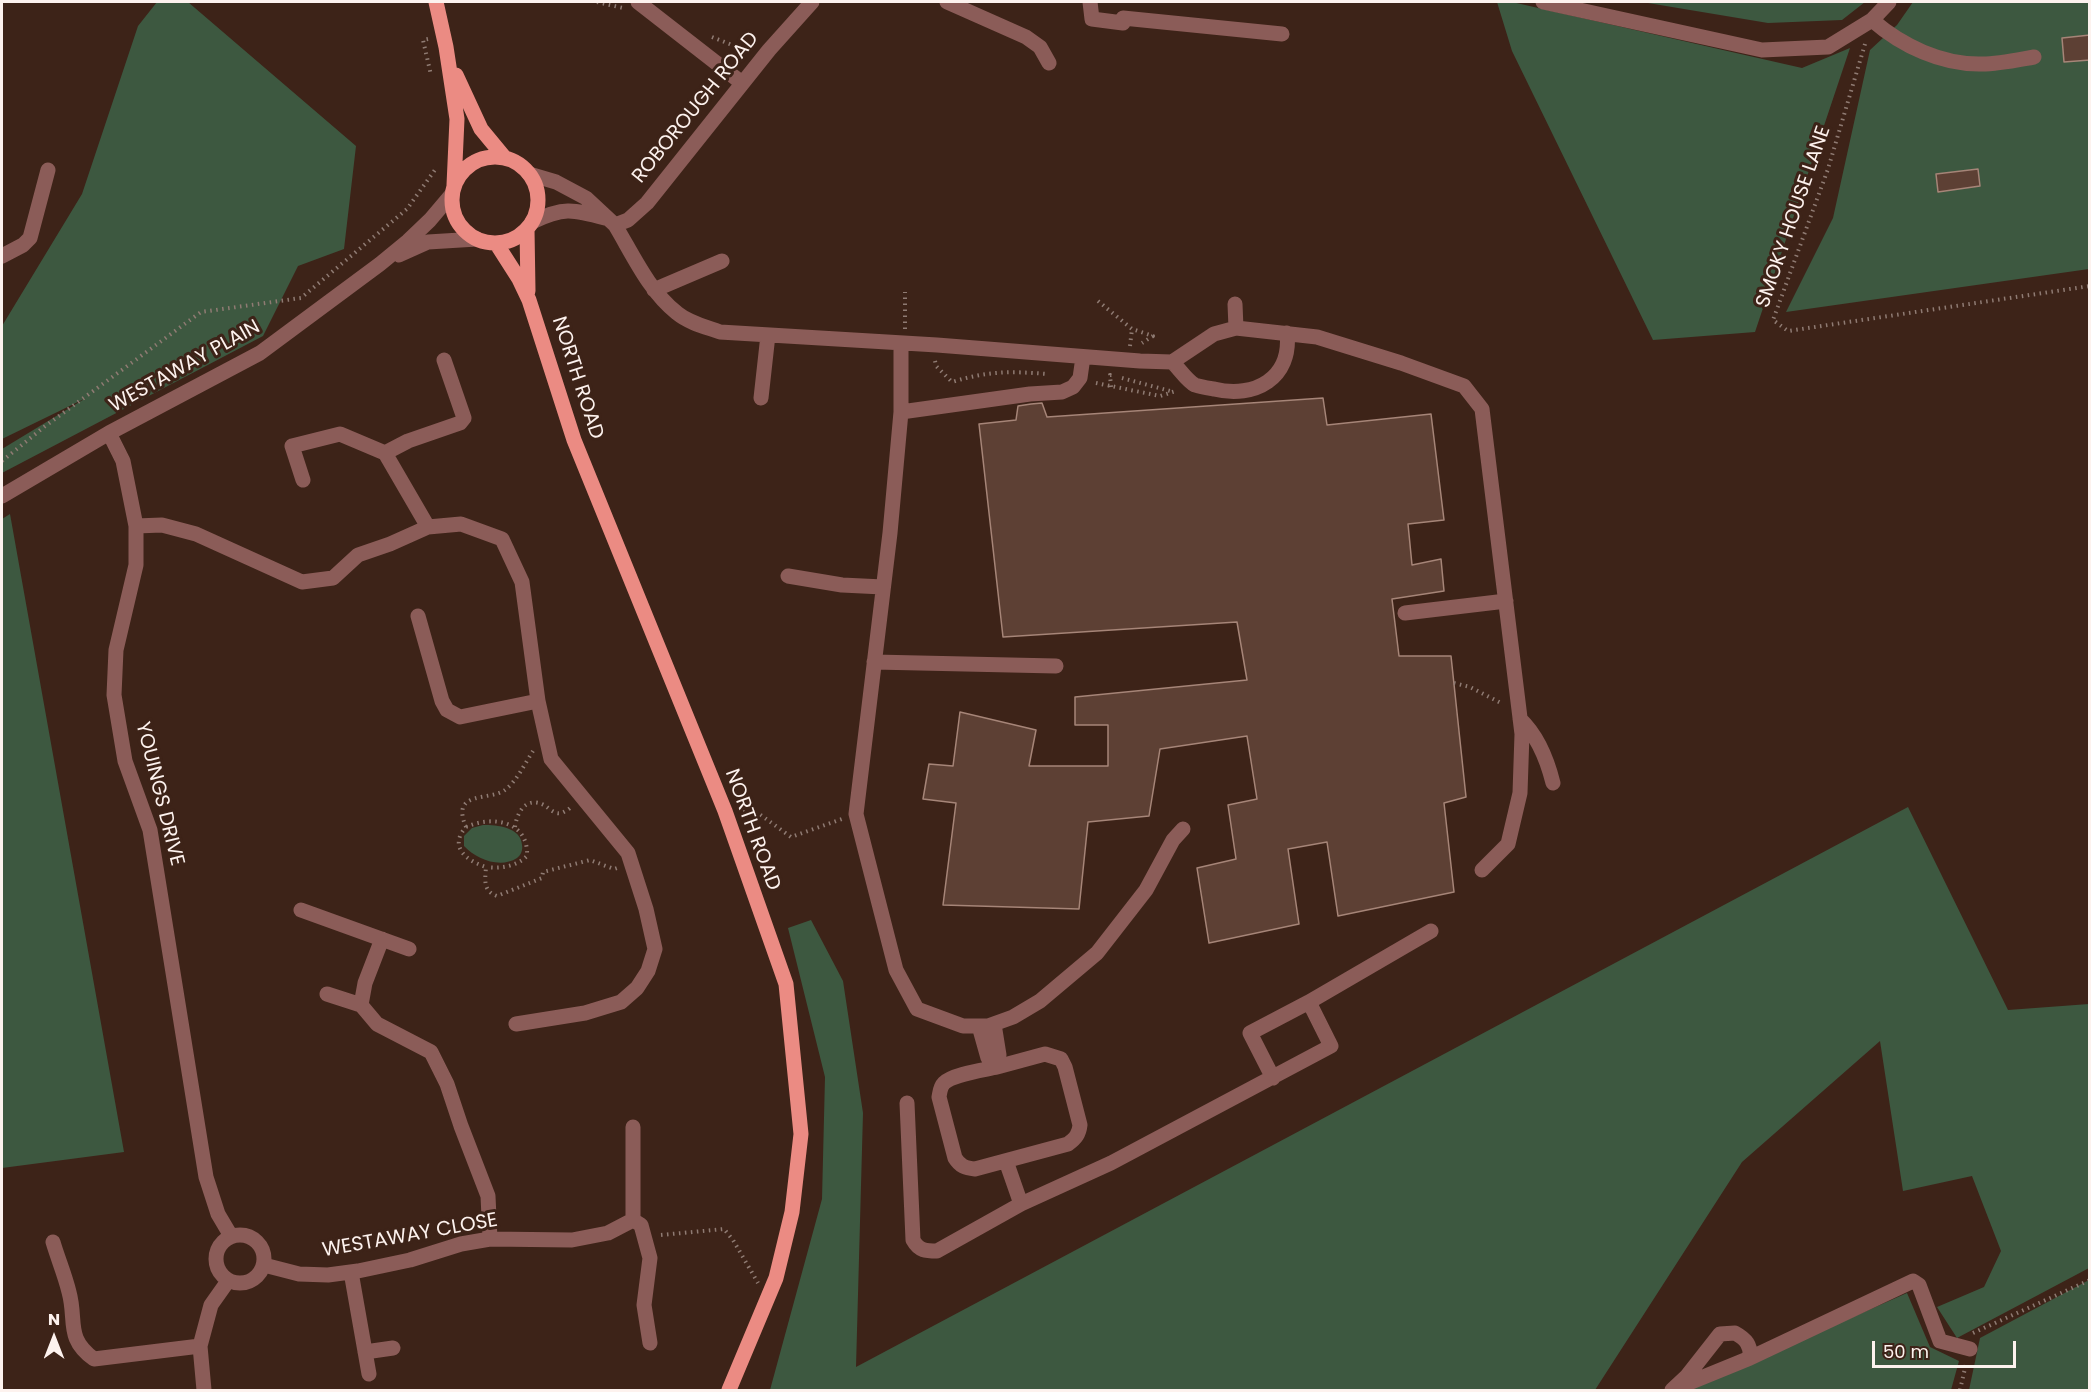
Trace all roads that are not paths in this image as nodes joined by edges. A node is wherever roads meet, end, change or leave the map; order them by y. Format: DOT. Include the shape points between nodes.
graph roads {
  1 [pos="436,2"];
  2 [pos="638,2"];
  3 [pos="812,2"];
  4 [pos="947,2"];
  5 [pos="1090,2"];
  6 [pos="1543,2"];
  7 [pos="1889,2"];
  8 [pos="1872,20"];
  9 [pos="1282,34"];
  10 [pos="445,41"];
  11 [pos="2034,57"];
  12 [pos="1049,63"];
  13 [pos="742,83"];
  14 [pos="505,158"];
  15 [pos="48,170"];
  16 [pos="529,174"];
  17 [pos="453,191"];
  18 [pos="610,221"];
  19 [pos="529,226"];
  20 [pos="477,239"];
  21 [pos="496,243"];
  22 [pos="2,256"];
  23 [pos="722,261"];
  24 [pos="380,264"];
  25 [pos="654,290"];
  26 [pos="529,300"];
  27 [pos="1235,304"];
  28 [pos="1236,328"];
  29 [pos="1287,333"];
  30 [pos="768,335"];
  31 [pos="902,343"];
  32 [pos="1083,357"];
  33 [pos="444,360"];
  34 [pos="1172,362"];
  35 [pos="761,398"];
  36 [pos="901,411"];
  37 [pos="109,433"];
  38 [pos="386,453"];
  39 [pos="303,480"];
  40 [pos="2,496"];
  41 [pos="136,526"];
  42 [pos="428,527"];
  43 [pos="788,576"];
  44 [pos="883,587"];
  45 [pos="1506,601"];
  46 [pos="1404,613"];
  47 [pos="418,616"];
  48 [pos="874,662"];
  49 [pos="1056,666"];
  50 [pos="538,701"];
  51 [pos="1520,719"];
  52 [pos="1553,783"];
  53 [pos="1183,829"];
  54 [pos="1482,870"];
  55 [pos="301,910"];
  56 [pos="1431,931"];
  57 [pos="382,939"];
  58 [pos="409,949"];
  59 [pos="327,994"];
  60 [pos="1309,1002"];
  61 [pos="361,1005"];
  62 [pos="516,1024"];
  63 [pos="986,1025"];
  64 [pos="996,1064"];
  65 [pos="1273,1078"];
  66 [pos="907,1103"];
  67 [pos="633,1127"];
  68 [pos="1006,1161"];
  69 [pos="1021,1204"];
  70 [pos="633,1220"];
  71 [pos="231,1236"];
  72 [pos="490,1239"];
  73 [pos="53,1242"];
  74 [pos="264,1265"];
  75 [pos="351,1272"];
  76 [pos="228,1281"];
  77 [pos="650,1343"];
  78 [pos="200,1346"];
  79 [pos="393,1348"];
  80 [pos="1970,1349"];
  81 [pos="365,1352"];
  82 [pos="1750,1358"];
  83 [pos="369,1374"];
  84 [pos="1674,1389"];
  85 [pos="204,1390"];
  86 [pos="729,1390"];
  1 -- 10 [label="main road"];
  2 -- 13 [label="street"];
  3 -- 13 [label="street, ROBOROUGH ROAD"];
  4 -- 12 [label="street" via="1026,37 1040,47"];
  5 -- 9 [label="street" via="1092,19"];
  6 -- 8 [label="street" via="1762,50 1828,47"];
  7 -- 8 [label="street"];
  8 -- 11 [label="street" via="1889,36 1948,61 1983,64"];
  10 -- 14 [label="main road" via="481,129"];
  10 -- 17 [label="main road" via="457,119"];
  13 -- 18 [label="street, ROBOROUGH ROAD" via="647,203 628,219"];
  14 -- 16 [label="main road"];
  14 -- 17 [label="main road" via="473,163 464,170"];
  15 -- 22 [label="street" via="30,238"];
  16 -- 18 [label="street" via="556,182 586,198"];
  16 -- 19 [label="main road" via="538,197"];
  17 -- 20 [label="main road" via="457,220"];
  17 -- 24 [label="street, WESTAWAY PLAIN" via="430,220"];
  18 -- 19 [label="street" via="572,210 552,212"];
  18 -- 25 [label="street"];
  19 -- 21 [label="main road" via="518,236"];
  19 -- 26 [label="main road, NORTH ROAD"];
  20 -- 21 [label="main road"];
  20 -- 24 [label="street, WESTAWAY PLAIN" via="428,242"];
  21 -- 26 [label="main road, NORTH ROAD"];
  23 -- 25 [label="street"];
  24 -- 37 [label="street, WESTAWAY PLAIN" via="260,353"];
  25 -- 30 [label="street" via="677,314 696,324 720,332"];
  26 -- 86 [label="main road, NORTH ROAD" via="574,440 725,811 786,984 801,1134 792,1212 776,1278"];
  27 -- 28 [label="street"];
  28 -- 29 [label="street"];
  28 -- 34 [label="street" via="1214,334"];
  29 -- 34 [label="street" via="1289,349 1281,366 1269,382 1247,391 1223,391 1194,384"];
  29 -- 45 [label="street" via="1317,337 1401,363 1451,380 1471,393 1482,409"];
  30 -- 31 [label="street"];
  30 -- 35 [label="street"];
  31 -- 32 [label="street"];
  31 -- 36 [label="street"];
  32 -- 34 [label="street"];
  32 -- 36 [label="street" via="1080,378 1062,392"];
  33 -- 38 [label="street" via="464,418"];
  36 -- 44 [label="street"];
  37 -- 40 [label="street, WESTAWAY PLAIN"];
  37 -- 41 [label="street, YOUINGS DRIVE" via="123,461"];
  38 -- 39 [label="street" via="340,434 292,446"];
  38 -- 42 [label="street"];
  41 -- 42 [label="street" via="162,525 196,534 302,582 333,578 358,555"];
  41 -- 71 [label="street, YOUINGS DRIVE" via="136,565 116,650 114,695 125,761 150,830 206,1177 218,1214"];
  42 -- 50 [label="street" via="461,524 502,539 522,582"];
  43 -- 44 [label="street"];
  44 -- 48 [label="street"];
  45 -- 46 [label="street"];
  45 -- 51 [label="street"];
  47 -- 50 [label="street" via="447,710 460,717"];
  48 -- 49 [label="street"];
  48 -- 63 [label="street" via="856,814 896,970 917,1009 963,1026"];
  50 -- 62 [label="street" via="552,759 628,853 655,949 648,971 621,1002"];
  51 -- 52 [label="street" via="1543,752"];
  51 -- 54 [label="street" via="1520,793 1508,844"];
  53 -- 63 [label="street" via="1146,890 1095,956 1040,1001 1013,1017"];
  55 -- 57 [label="street"];
  56 -- 60 [label="street"];
  57 -- 58 [label="street"];
  57 -- 61 [label="street"];
  59 -- 61 [label="street"];
  60 -- 65 [label="street" via="1331,1046"];
  60 -- 65 [label="street" via="1250,1034"];
  61 -- 72 [label="street" via="377,1024 431,1052 447,1084 488,1197"];
  63 -- 64 [label="street" via="988,1058"];
  64 -- 68 [label="street" via="945,1082 939,1097 959,1165 975,1169"];
  64 -- 68 [label="street" via="1045,1054 1061,1059 1080,1125 1079,1133 1068,1144"];
  65 -- 69 [label="street" via="1111,1163"];
  66 -- 69 [label="street" via="913,1240 917,1247 937,1251"];
  67 -- 70 [label="street"];
  68 -- 69 [label="street"];
  70 -- 72 [label="street, WESTAWAY CLOSE" via="608,1233 572,1240"];
  70 -- 77 [label="street" via="641,1225 650,1258 644,1305"];
  71 -- 74 [label="street" via="240,1234 256,1240 264,1254"];
  71 -- 76 [label="street" via="221,1244 216,1257 217,1266"];
  72 -- 75 [label="street, WESTAWAY CLOSE"];
  73 -- 78 [label="street" via="70,1294 74,1335 82,1350 94,1359"];
  74 -- 75 [label="street, WESTAWAY CLOSE" via="299,1274"];
  74 -- 76 [label="street" via="256,1277 246,1282"];
  75 -- 81 [label="street"];
  76 -- 78 [label="street" via="211,1305"];
  78 -- 85 [label="street"];
  79 -- 81 [label="street"];
  80 -- 82 [label="street" via="1940,1341 1919,1285 1913,1281"];
  81 -- 83 [label="street"];
  82 -- 84 [label="street"];
  82 -- 84 [label="street" via="1751,1350 1742,1337 1735,1333 1720,1334"];
}
